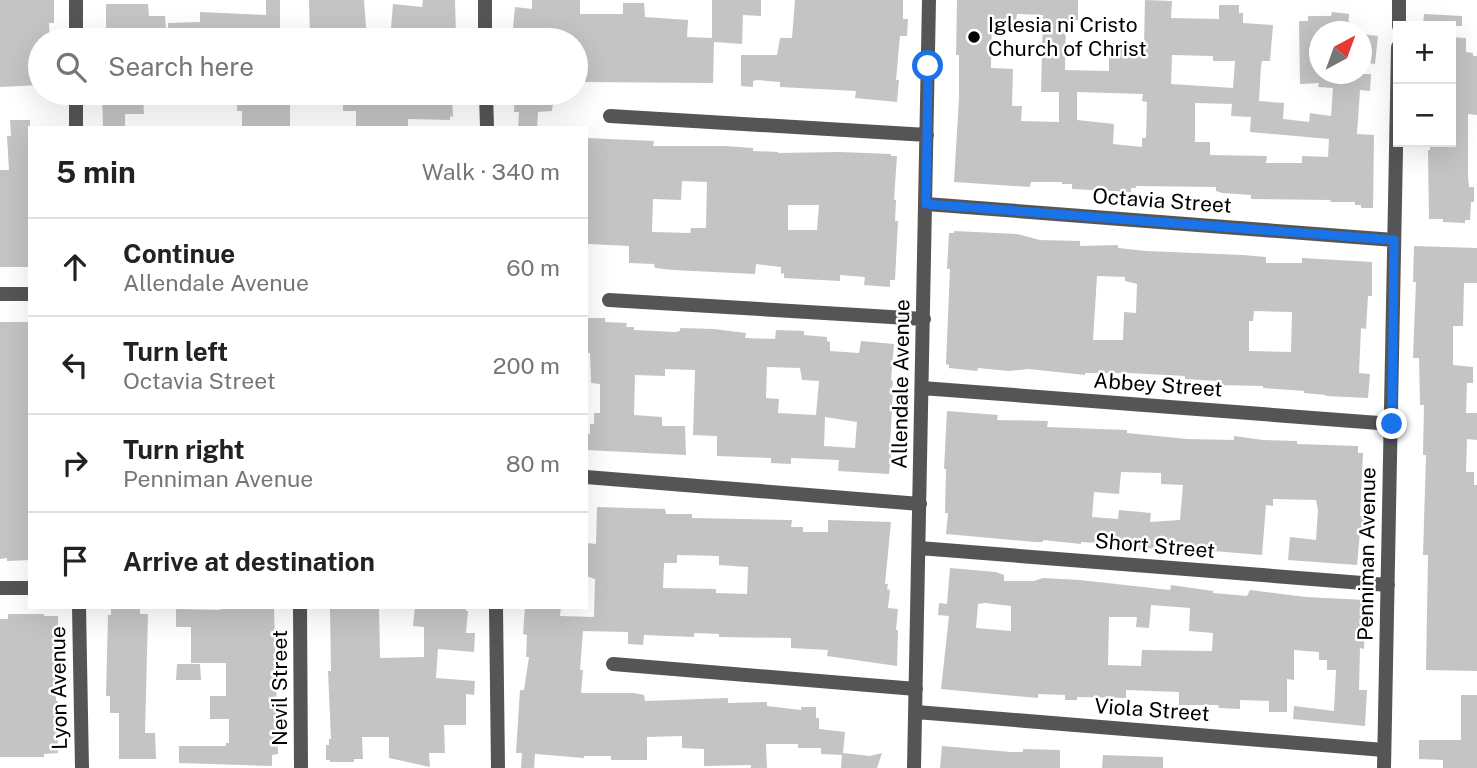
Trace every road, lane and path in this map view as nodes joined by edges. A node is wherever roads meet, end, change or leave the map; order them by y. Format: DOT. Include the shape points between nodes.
graph roads {
  1 [pos="76,0"];
  2 [pos="485,0"];
  3 [pos="929,0"];
  4 [pos="1399,0"];
  5 [pos="1399,21"];
  6 [pos="76,28"];
  7 [pos="485,28"];
  8 [pos="1397,84"];
  9 [pos="76,105"];
  10 [pos="486,105"];
  11 [pos="610,116"];
  12 [pos="76,126"];
  13 [pos="487,126"];
  14 [pos="928,135"];
  15 [pos="926,204"];
  16 [pos="1394,240"];
  17 [pos="0,294"];
  18 [pos="28,294"];
  19 [pos="609,300"];
  20 [pos="924,319"];
  21 [pos="922,388"];
  22 [pos="1392,424"];
  23 [pos="588,477"];
  24 [pos="920,504"];
  25 [pos="919,548"];
  26 [pos="1388,585"];
  27 [pos="0,588"];
  28 [pos="28,588"];
  29 [pos="79,609"];
  30 [pos="300,609"];
  31 [pos="496,609"];
  32 [pos="613,664"];
  33 [pos="916,689"];
  34 [pos="916,712"];
  35 [pos="1384,750"];
  36 [pos="82,768"];
  37 [pos="302,768"];
  38 [pos="498,768"];
  39 [pos="914,768"];
  40 [pos="1384,768"];
  1 -- 6 [label="street"];
  2 -- 7 [label="street"];
  3 -- 14 [label="street, Allendale Avenue"];
  4 -- 5 [label="street"];
  8 -- 16 [label="street, Penniman Avenue"];
  9 -- 12 [label="street"];
  10 -- 13 [label="street"];
  11 -- 14 [label="street"];
  14 -- 15 [label="street, Allendale Avenue"];
  15 -- 16 [label="street, Octavia Street"];
  15 -- 20 [label="street, Allendale Avenue"];
  16 -- 22 [label="street, Penniman Avenue"];
  17 -- 18 [label="street"];
  19 -- 20 [label="street"];
  20 -- 21 [label="street, Allendale Avenue"];
  21 -- 22 [label="street, Abbey Street"];
  21 -- 24 [label="street, Allendale Avenue"];
  22 -- 26 [label="street, Penniman Avenue"];
  23 -- 24 [label="street"];
  24 -- 25 [label="street, Allendale Avenue"];
  25 -- 26 [label="street, Short Street"];
  25 -- 33 [label="street, Allendale Avenue"];
  26 -- 35 [label="street, Penniman Avenue"];
  27 -- 28 [label="street"];
  29 -- 36 [label="street, Lyon Avenue"];
  30 -- 37 [label="street, Nevil Street"];
  31 -- 38 [label="street"];
  32 -- 33 [label="street"];
  33 -- 34 [label="street, Allendale Avenue"];
  34 -- 35 [label="street, Viola Street"];
  34 -- 39 [label="street, Allendale Avenue"];
  35 -- 40 [label="street, Penniman Avenue"];
}
